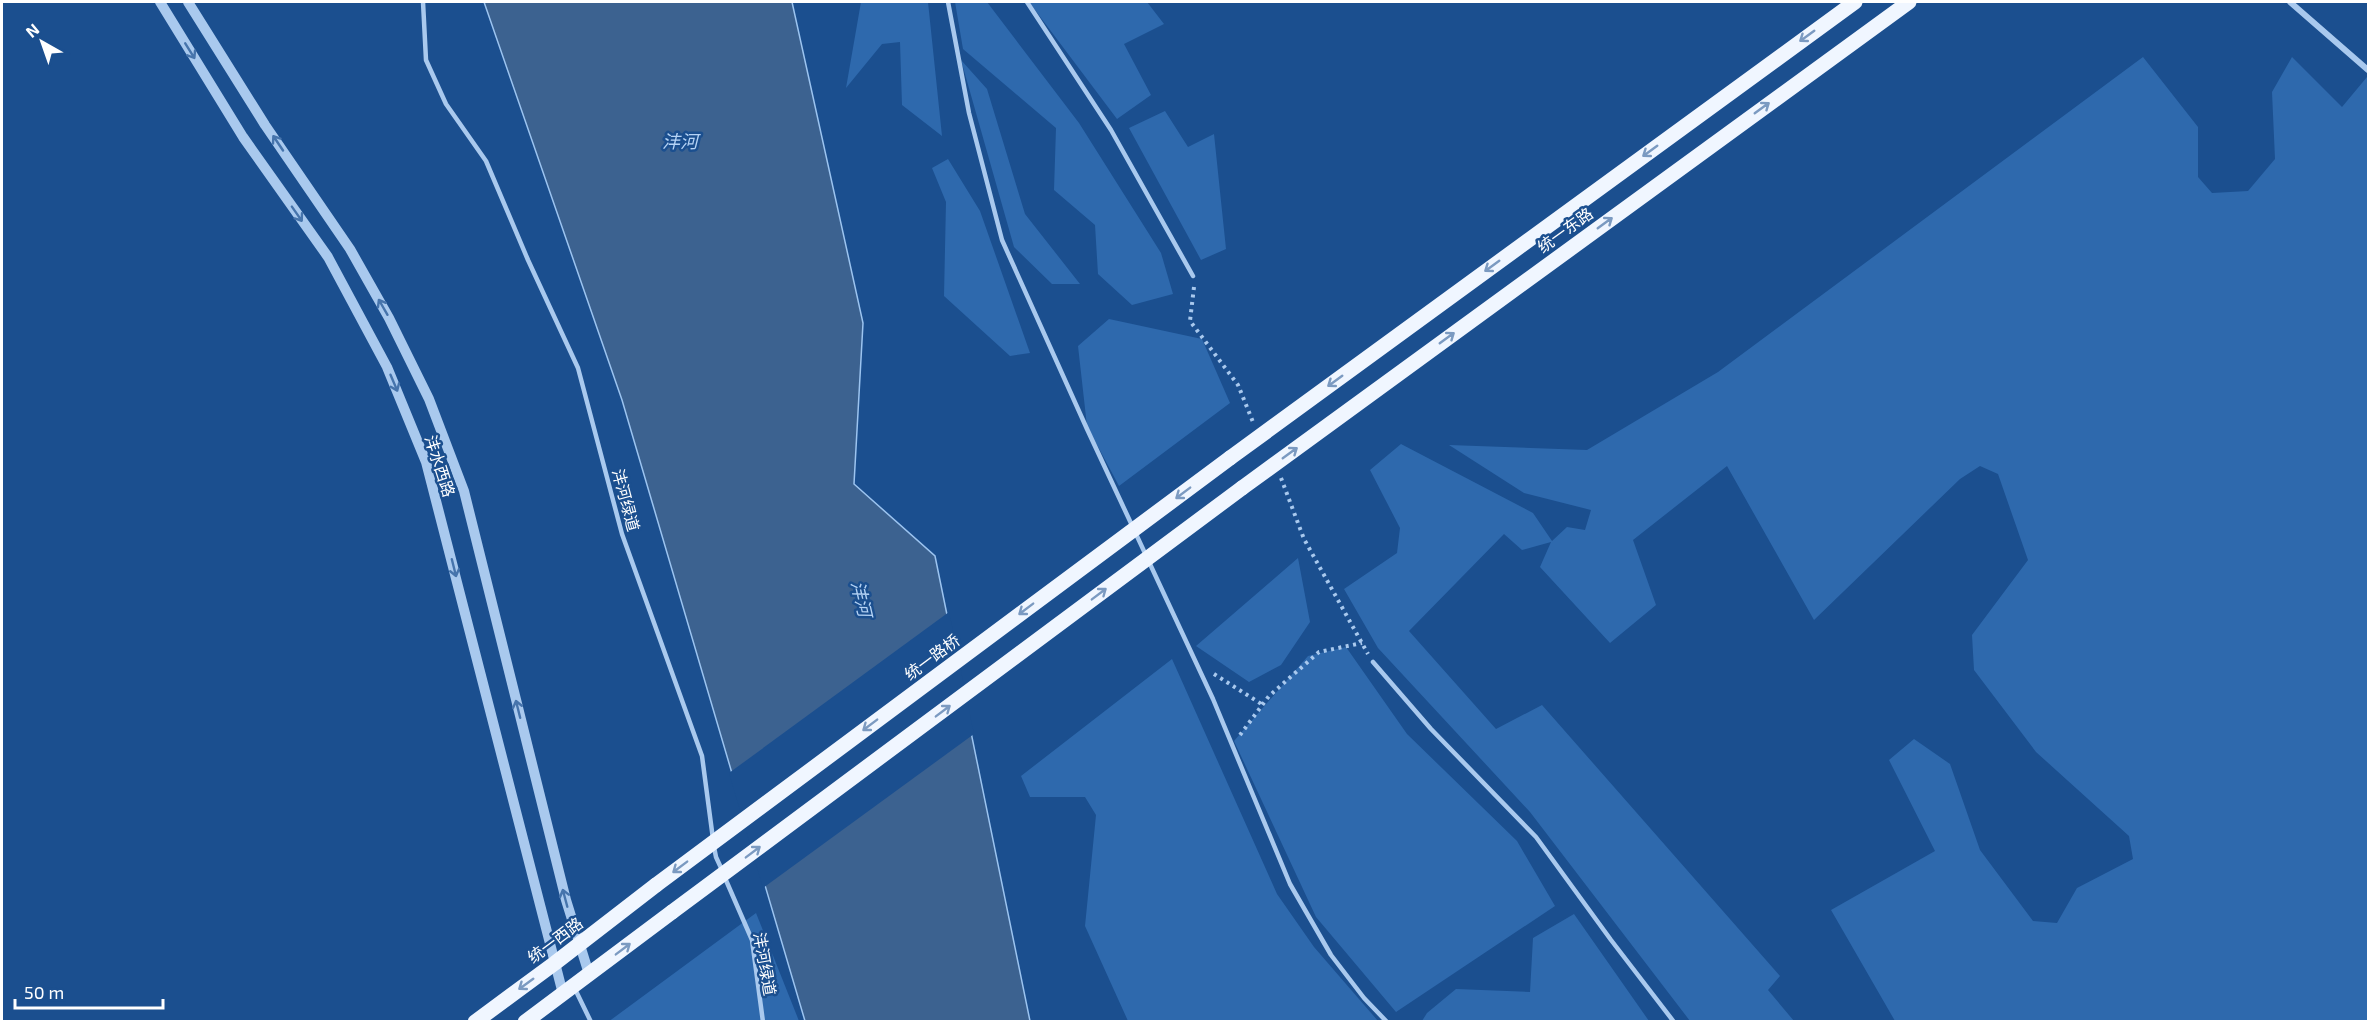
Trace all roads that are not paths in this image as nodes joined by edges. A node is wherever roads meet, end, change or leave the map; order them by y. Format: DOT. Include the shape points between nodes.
graph roads {
  1 [pos="160,2"];
  2 [pos="188,2"];
  3 [pos="423,2"];
  4 [pos="948,2"];
  5 [pos="1027,2"];
  6 [pos="1855,2"];
  7 [pos="1909,2"];
  8 [pos="2290,2"];
  9 [pos="2368,70"];
  10 [pos="1193,276"];
  11 [pos="1230,458"];
  12 [pos="1372,662"];
  13 [pos="656,885"];
  14 [pos="579,945"];
  15 [pos="555,963"];
  16 [pos="588,974"];
  17 [pos="568,990"];
  18 [pos="475,1022"];
  19 [pos="525,1022"];
  20 [pos="591,1022"];
  21 [pos="763,1022"];
  22 [pos="1388,1022"];
  23 [pos="1674,1022"];
  1 -- 15 [label="street, 沣水西路, one-way" via="243,137 328,257 387,367 426,462"];
  14 -- 2 [label="street, 沣水西路, one-way" via="464,491 429,399 350,249"];
  3 -- 21 [label="lane, 沣河绿道" via="426,60 446,104 486,161 579,368 622,534 702,756 716,856 752,940"];
  4 -- 22 [label="lane" via="969,113 1002,240 1196,662 1296,894 1330,955"];
  5 -- 10 [label="lane" via="1111,130"];
  6 -- 11 [label="main road, 统一东路, one-way"];
  16 -- 7 [label="main road, 统一东路, one-way, bridge" via="1242,488"];
  8 -- 9 [label="street"];
  11 -- 13 [label="main road, 统一路桥, one-way, bridge"];
  12 -- 23 [label="lane" via="1536,837"];
  13 -- 14 [label="main road, 统一西路"];
  14 -- 15 [label="main road, 统一西路"];
  14 -- 16 [label="street, 沣水西路"];
  15 -- 17 [label="street, 沣水西路"];
  15 -- 18 [label="main road, 统一西路, one-way"];
  16 -- 17 [label="main road"];
  17 -- 19 [label="main road"];
  17 -- 20 [label="lane"];
}
